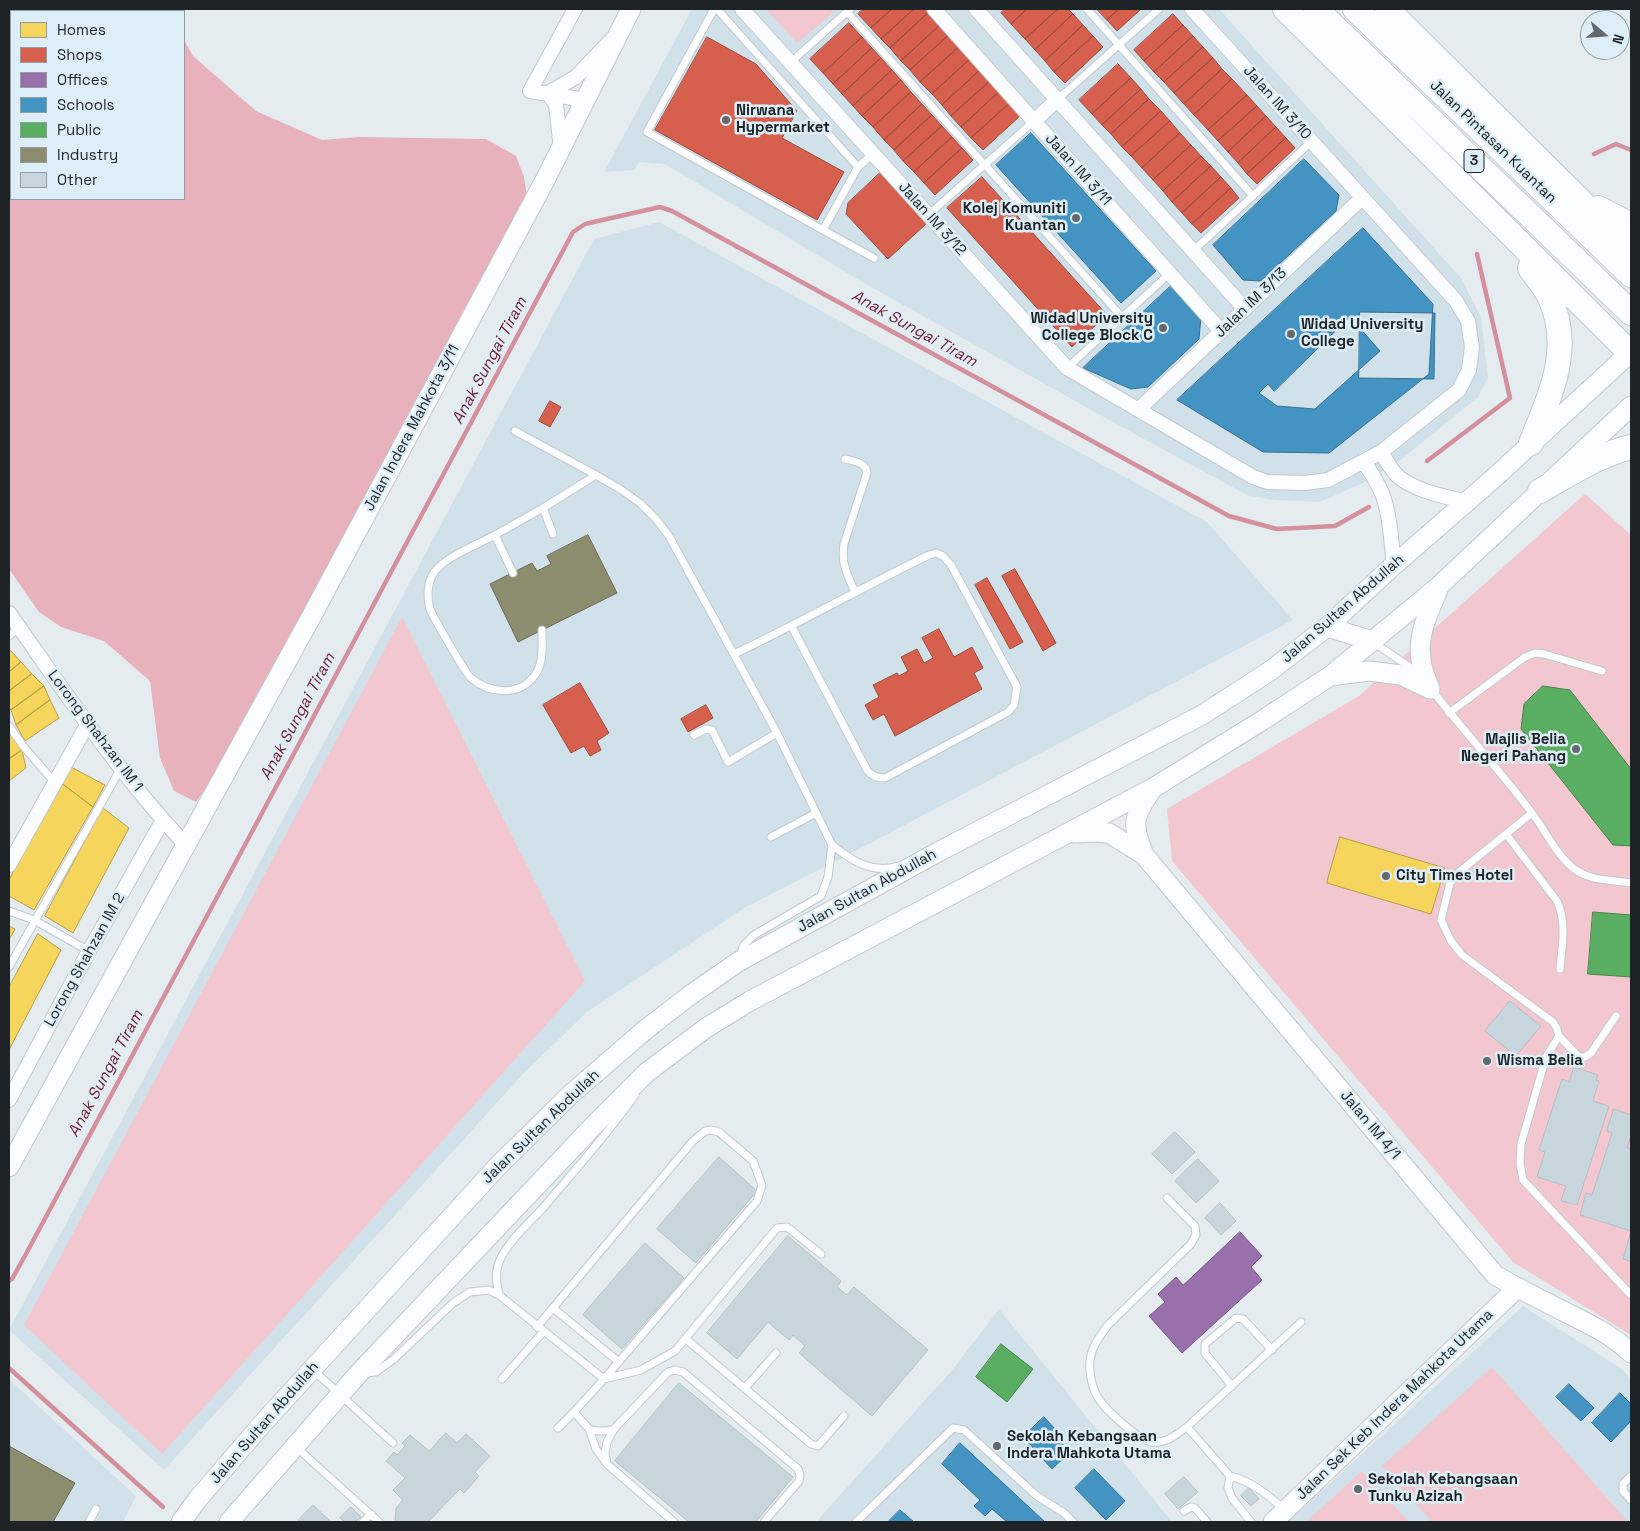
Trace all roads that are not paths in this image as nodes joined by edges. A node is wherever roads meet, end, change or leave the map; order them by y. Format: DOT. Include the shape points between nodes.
graph roads {
  1 [pos="576,9"];
  2 [pos="631,9"];
  3 [pos="716,9"];
  4 [pos="742,9"];
  5 [pos="934,9"];
  6 [pos="976,9"];
  7 [pos="1088,9"];
  8 [pos="1159,9"];
  9 [pos="1192,9"];
  10 [pos="1285,9"];
  11 [pos="1316,9"];
  12 [pos="1355,9"];
  13 [pos="1387,9"];
  14 [pos="849,10"];
  15 [pos="618,34"];
  16 [pos="1120,44"];
  17 [pos="791,62"];
  18 [pos="548,93"];
  19 [pos="585,100"];
  20 [pos="1058,100"];
  21 [pos="1034,121"];
  22 [pos="1312,142"];
  23 [pos="561,148"];
  24 [pos="873,154"];
  25 [pos="985,165"];
  26 [pos="858,167"];
  27 [pos="1253,196"];
  28 [pos="1576,197"];
  29 [pos="1362,198"];
  30 [pos="928,215"];
  31 [pos="1499,223"];
  32 [pos="1631,226"];
  33 [pos="823,230"];
  34 [pos="1193,251"];
  35 [pos="1631,251"];
  36 [pos="874,258"];
  37 [pos="1170,273"];
  38 [pos="1631,275"];
  39 [pos="1245,309"];
  40 [pos="1631,313"];
  41 [pos="1593,316"];
  42 [pos="1122,317"];
  43 [pos="1631,319"];
  44 [pos="1222,331"];
  45 [pos="1631,353"];
  46 [pos="1067,368"];
  47 [pos="1631,406"];
  48 [pos="1139,409"];
  49 [pos="515,431"];
  50 [pos="1531,444"];
  51 [pos="1631,447"];
  52 [pos="1382,452"];
  53 [pos="845,459"];
  54 [pos="1364,462"];
  55 [pos="596,475"];
  56 [pos="1540,491"];
  57 [pos="1467,502"];
  58 [pos="543,508"];
  59 [pos="553,534"];
  60 [pos="495,535"];
  61 [pos="1394,565"];
  62 [pos="513,573"];
  63 [pos="1439,586"];
  64 [pos="855,592"];
  65 [pos="9,613"];
  66 [pos="792,627"];
  67 [pos="1327,627"];
  68 [pos="542,630"];
  69 [pos="14,632"];
  70 [pos="1373,641"];
  71 [pos="734,654"];
  72 [pos="1602,671"];
  73 [pos="1330,676"];
  74 [pos="1430,689"];
  75 [pos="1449,713"];
  76 [pos="87,725"];
  77 [pos="9,726"];
  78 [pos="777,733"];
  79 [pos="694,735"];
  80 [pos="121,768"];
  81 [pos="55,783"];
  82 [pos="1153,788"];
  83 [pos="816,813"];
  84 [pos="1532,813"];
  85 [pos="163,820"];
  86 [pos="1069,833"];
  87 [pos="1506,834"];
  88 [pos="771,837"];
  89 [pos="186,845"];
  90 [pos="832,845"];
  91 [pos="12,848"];
  92 [pos="938,852"];
  93 [pos="1144,855"];
  94 [pos="9,865"];
  95 [pos="1631,883"];
  96 [pos="9,911"];
  97 [pos="34,920"];
  98 [pos="89,951"];
  99 [pos="738,962"];
  100 [pos="9,967"];
  101 [pos="1560,969"];
  102 [pos="1616,1016"];
  103 [pos="1559,1036"];
  104 [pos="646,1072"];
  105 [pos="9,1100"];
  106 [pos="9,1167"];
  107 [pos="1168,1198"];
  108 [pos="820,1254"];
  109 [pos="1517,1288"];
  110 [pos="499,1295"];
  111 [pos="1631,1296"];
  112 [pos="553,1308"];
  113 [pos="1301,1322"];
  114 [pos="540,1330"];
  115 [pos="686,1339"];
  116 [pos="1272,1350"];
  117 [pos="776,1353"];
  118 [pos="1631,1353"];
  119 [pos="619,1362"];
  120 [pos="312,1369"];
  121 [pos="359,1373"];
  122 [pos="502,1379"];
  123 [pos="604,1380"];
  124 [pos="1232,1386"];
  125 [pos="745,1388"];
  126 [pos="340,1393"];
  127 [pos="574,1412"];
  128 [pos="844,1416"];
  129 [pos="1187,1427"];
  130 [pos="558,1428"];
  131 [pos="589,1429"];
  132 [pos="614,1429"];
  133 [pos="393,1443"];
  134 [pos="295,1445"];
  135 [pos="607,1464"];
  136 [pos="1230,1476"];
  137 [pos="1631,1476"];
  138 [pos="1631,1500"];
  139 [pos="96,1510"];
  140 [pos="1184,1511"];
  141 [pos="371,1514"];
  142 [pos="1279,1517"];
  143 [pos="89,1522"];
  144 [pos="181,1522"];
  145 [pos="229,1522"];
  146 [pos="363,1522"];
  147 [pos="379,1522"];
  148 [pos="674,1522"];
  149 [pos="764,1522"];
  150 [pos="856,1522"];
  151 [pos="1073,1522"];
  152 [pos="1207,1522"];
  153 [pos="1251,1522"];
  1 -- 18 [label="street" via="530,91"];
  2 -- 15 [label="main road, Jalan Indera Mahkota 3/11"];
  3 -- 26 [label="lane"];
  3 -- 33 [label="lane" via="647,132"];
  4 -- 17 [label="street, Jalan IM 3/12"];
  5 -- 21 [label="street, Jalan IM 3/11"];
  6 -- 20 [label="street"];
  7 -- 16 [label="lane"];
  8 -- 16 [label="lane"];
  9 -- 22 [label="street, Jalan IM 3/10"];
  10 -- 31 [label="highway"];
  11 -- 40 [label="highway, Jalan Pintasan Kuantan / 3"];
  12 -- 38 [label="highway, Jalan Pintasan Kuantan / 3"];
  13 -- 28 [label="highway"];
  14 -- 17 [label="lane"];
  14 -- 25 [label="lane"];
  15 -- 18 [label="street" via="576,76"];
  15 -- 19 [label="main road, Jalan Indera Mahkota 3/11"];
  16 -- 20 [label="lane"];
  16 -- 27 [label="lane"];
  17 -- 24 [label="street, Jalan IM 3/12"];
  18 -- 19 [label="street"];
  18 -- 23 [label="street" via="556,105"];
  19 -- 23 [label="main road, Jalan Indera Mahkota 3/11"];
  20 -- 21 [label="street"];
  20 -- 34 [label="street"];
  21 -- 25 [label="lane"];
  21 -- 37 [label="street, Jalan IM 3/11"];
  22 -- 27 [label="lane"];
  22 -- 29 [label="street, Jalan IM 3/10"];
  23 -- 89 [label="main road, Jalan Indera Mahkota 3/11"];
  24 -- 26 [label="lane"];
  24 -- 30 [label="street, Jalan IM 3/12"];
  25 -- 30 [label="lane"];
  25 -- 42 [label="lane"];
  26 -- 33 [label="lane"];
  27 -- 34 [label="lane"];
  28 -- 32 [label="highway"];
  28 -- 35 [label="highway"];
  29 -- 39 [label="street, Jalan IM 3/13"];
  29 -- 52 [label="street, Jalan IM 3/10" via="1456,301 1468,321 1472,347 1469,370 1459,390"];
  30 -- 46 [label="street, Jalan IM 3/12"];
  31 -- 41 [label="highway"];
  31 -- 50 [label="highway" via="1549,296 1558,320 1560,356"];
  33 -- 36 [label="lane"];
  34 -- 39 [label="street"];
  37 -- 42 [label="lane"];
  37 -- 44 [label="street, Jalan IM 3/11"];
  39 -- 44 [label="street, Jalan IM 3/13"];
  41 -- 43 [label="highway" via="1612,321"];
  41 -- 45 [label="highway"];
  42 -- 46 [label="lane"];
  44 -- 48 [label="street, Jalan IM 3/13"];
  45 -- 50 [label="main road, Jalan Sultan Abdullah"];
  46 -- 48 [label="street, Jalan IM 3/12"];
  47 -- 56 [label="main road"];
  48 -- 54 [label="street, Jalan IM 3/12" via="1253,478 1267,482 1328,480"];
  49 -- 55 [label="lane"];
  50 -- 57 [label="main road, Jalan Sultan Abdullah"];
  51 -- 56 [label="highway" via="1597,459"];
  52 -- 54 [label="street, Jalan IM 3/12"];
  52 -- 57 [label="street" via="1389,466 1405,481 1423,490"];
  53 -- 64 [label="lane" via="864,465 868,473 842,555"];
  54 -- 61 [label="street" via="1384,499"];
  55 -- 58 [label="lane"];
  55 -- 71 [label="lane" via="640,503 656,519 669,536"];
  56 -- 63 [label="main road"];
  57 -- 61 [label="main road, Jalan Sultan Abdullah"];
  58 -- 59 [label="lane"];
  58 -- 60 [label="lane"];
  60 -- 62 [label="lane"];
  60 -- 68 [label="lane" via="437,567 427,593 430,610 469,676 493,690 507,692 524,685 536,674 542,656"];
  61 -- 67 [label="main road, Jalan Sultan Abdullah"];
  63 -- 70 [label="main road"];
  63 -- 74 [label="main road" via="1426,620 1420,657"];
  64 -- 66 [label="lane"];
  64 -- 66 [label="lane" via="929,555 943,556 951,565 1017,687 1014,705 1008,712 884,778 877,778 866,770"];
  65 -- 69 [label="street, Lorong Shahzan IM 1"];
  66 -- 71 [label="lane"];
  67 -- 70 [label="main road"];
  67 -- 92 [label="main road, Jalan Sultan Abdullah" via="1270,671 1202,715"];
  69 -- 76 [label="street, Lorong Shahzan IM 1"];
  70 -- 73 [label="main road"];
  70 -- 74 [label="lane" via="1412,668"];
  71 -- 78 [label="lane"];
  72 -- 75 [label="lane" via="1535,653"];
  73 -- 74 [label="main road" via="1369,670 1401,675"];
  73 -- 82 [label="main road"];
  74 -- 75 [label="lane"];
  75 -- 84 [label="lane"];
  76 -- 80 [label="street, Lorong Shahzan IM 1"];
  76 -- 81 [label="street"];
  77 -- 81 [label="lane"];
  78 -- 79 [label="lane" via="728,762 712,730 706,729"];
  78 -- 83 [label="lane"];
  80 -- 85 [label="street, Lorong Shahzan IM 1"];
  80 -- 97 [label="lane"];
  81 -- 91 [label="street"];
  82 -- 86 [label="main road"];
  82 -- 93 [label="main road, Jalan IM 4/1" via="1134,826"];
  83 -- 88 [label="lane"];
  83 -- 90 [label="lane"];
  84 -- 87 [label="lane"];
  84 -- 95 [label="lane" via="1573,868 1596,879"];
  85 -- 89 [label="street, Lorong Shahzan IM 1"];
  85 -- 98 [label="street, Lorong Shahzan IM 2"];
  86 -- 93 [label="main road, Jalan IM 4/1" via="1109,833"];
  86 -- 104 [label="main road" via="775,987 706,1028"];
  87 -- 101 [label="lane" via="1562,912"];
  87 -- 103 [label="lane" via="1450,883 1441,920 1462,956 1553,1022"];
  89 -- 106 [label="main road, Jalan Indera Mahkota 3/11"];
  90 -- 92 [label="lane" via="850,860 872,868 895,867"];
  90 -- 99 [label="lane" via="828,877 821,896 754,935 744,945"];
  91 -- 94 [label="street"];
  92 -- 99 [label="main road, Jalan Sultan Abdullah"];
  93 -- 109 [label="main road, Jalan IM 4/1" via="1495,1275"];
  96 -- 97 [label="lane"];
  97 -- 98 [label="lane"];
  97 -- 100 [label="lane"];
  98 -- 105 [label="street, Lorong Shahzan IM 2"];
  99 -- 120 [label="main road, Jalan Sultan Abdullah" via="645,1030 544,1120"];
  102 -- 103 [label="lane" via="1586,1057 1578,1058"];
  103 -- 111 [label="lane" via="1546,1057 1521,1144 1523,1180"];
  104 -- 110 [label="lane" via="636,1095 622,1114 508,1248 498,1264"];
  104 -- 121 [label="main road"];
  107 -- 129 [label="lane" via="1195,1226 1196,1234 1191,1244 1108,1325 1091,1354 1089,1368 1096,1396 1142,1439 1154,1442 1168,1440"];
  108 -- 115 [label="lane" via="786,1227 777,1228"];
  109 -- 118 [label="main road, Jalan IM 4/1" via="1600,1329"];
  109 -- 142 [label="main road, Jalan Sek Keb Indera Mahkota Utama"];
  110 -- 114 [label="lane"];
  110 -- 121 [label="lane" via="489,1290 470,1292 453,1303 376,1372"];
  112 -- 114 [label="lane"];
  112 -- 119 [label="lane"];
  112 -- 119 [label="lane" via="692,1142 705,1130 718,1132 726,1138 753,1161 762,1186 757,1201"];
  113 -- 116 [label="lane"];
  114 -- 122 [label="lane"];
  114 -- 123 [label="lane"];
  115 -- 123 [label="lane" via="674,1351 641,1370"];
  115 -- 125 [label="lane"];
  116 -- 124 [label="lane"];
  116 -- 124 [label="lane" via="1243,1319 1236,1318 1205,1344 1205,1353"];
  117 -- 125 [label="lane"];
  119 -- 123 [label="lane"];
  120 -- 126 [label="lane"];
  120 -- 144 [label="main road, Jalan Sultan Abdullah"];
  121 -- 126 [label="main road"];
  123 -- 127 [label="lane"];
  124 -- 129 [label="lane"];
  125 -- 128 [label="lane" via="811,1444 818,1446"];
  126 -- 133 [label="lane"];
  126 -- 134 [label="main road"];
  127 -- 130 [label="lane"];
  127 -- 131 [label="lane"];
  129 -- 136 [label="lane"];
  131 -- 132 [label="lane" via="604,1432"];
  131 -- 135 [label="lane" via="596,1449"];
  132 -- 135 [label="lane" via="606,1442"];
  132 -- 149 [label="lane" via="668,1372 683,1372 798,1469 798,1481"];
  134 -- 141 [label="lane"];
  134 -- 145 [label="main road"];
  135 -- 148 [label="lane"];
  136 -- 142 [label="lane" via="1272,1497"];
  136 -- 153 [label="lane" via="1228,1488 1232,1498"];
  137 -- 138 [label="lane" via="1623,1484 1623,1492"];
  139 -- 143 [label="lane"];
  140 -- 152 [label="lane" via="1191,1506"];
  141 -- 146 [label="lane"];
  141 -- 147 [label="lane"];
  150 -- 151 [label="lane" via="953,1428 964,1430 1037,1496"];
}
